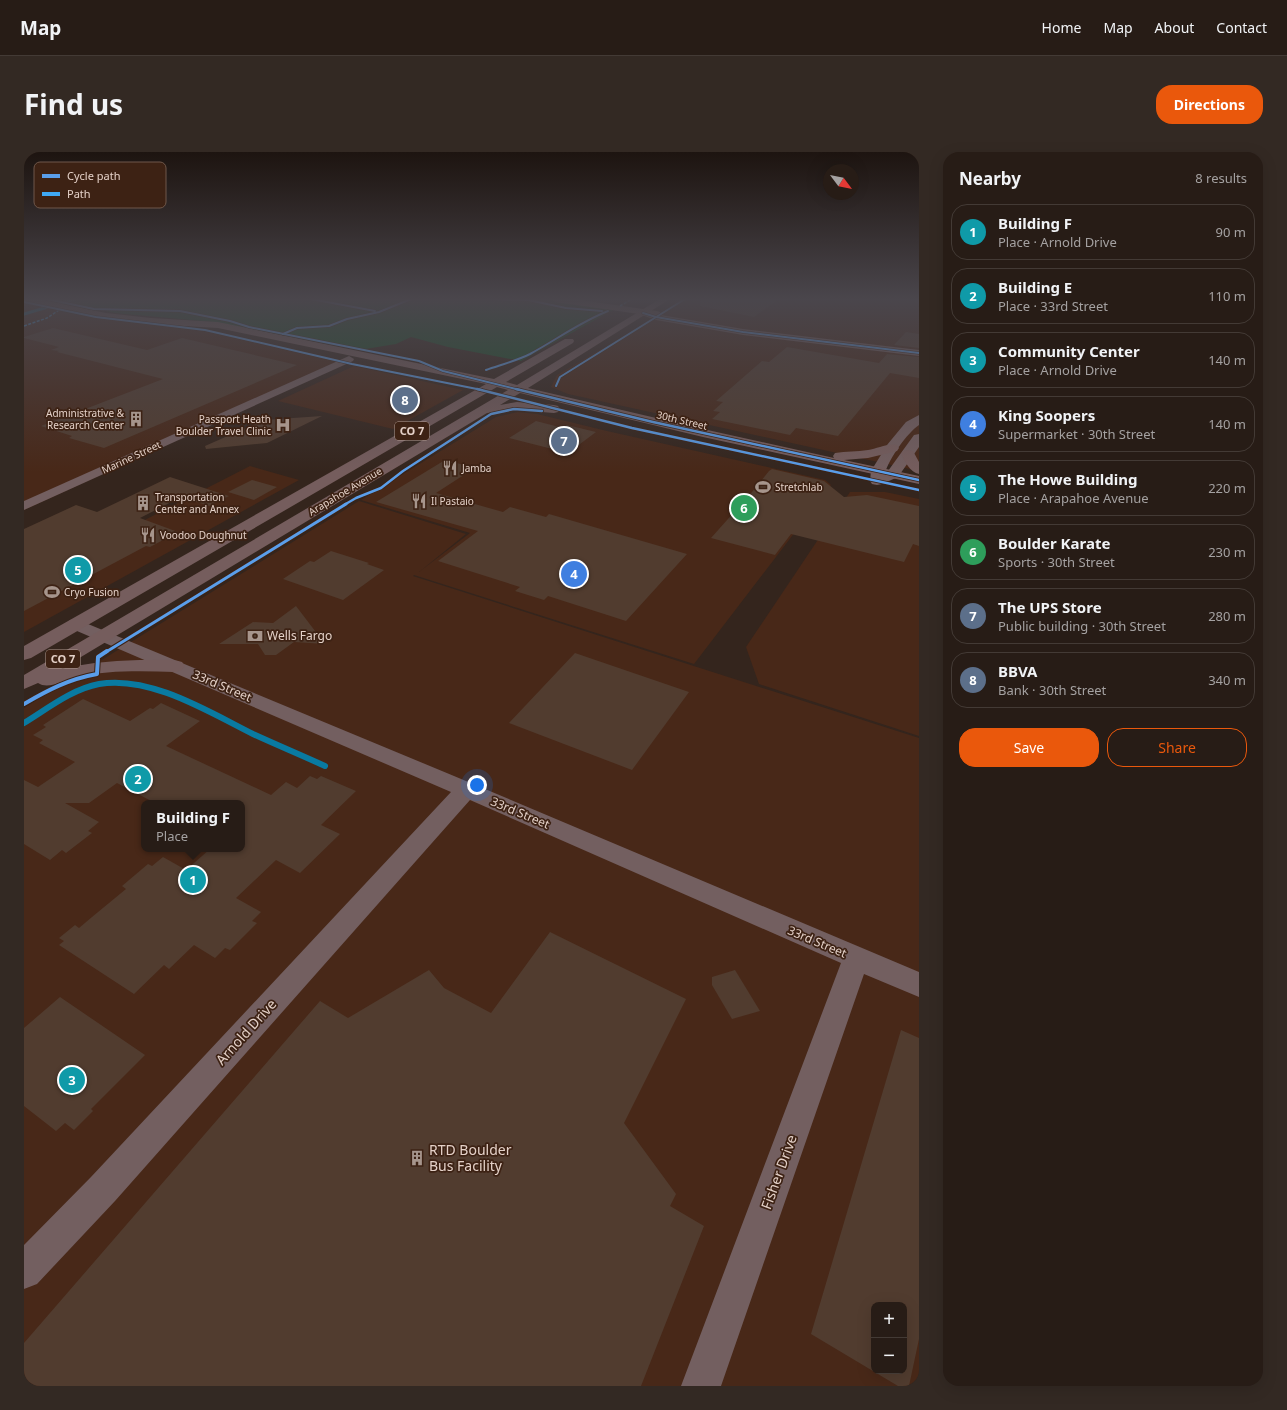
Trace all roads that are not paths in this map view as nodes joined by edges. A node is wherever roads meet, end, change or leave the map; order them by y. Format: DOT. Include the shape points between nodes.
graph roads {
  1 [pos="338,357"];
  2 [pos="372,357"];
  3 [pos="542,357"];
  4 [pos="572,357"];
  5 [pos="349,359"];
  6 [pos="526,366"];
  7 [pos="550,370"];
  8 [pos="455,374"];
  9 [pos="496,383"];
  10 [pos="519,389"];
  11 [pos="483,390"];
  12 [pos="506,396"];
  13 [pos="581,405"];
  14 [pos="558,410"];
  15 [pos="475,415"];
  16 [pos="919,419"];
  17 [pos="919,438"];
  18 [pos="892,448"];
  19 [pos="788,452"];
  20 [pos="908,454"];
  21 [pos="919,470"];
  22 [pos="893,474"];
  23 [pos="878,476"];
  24 [pos="919,480"];
  25 [pos="919,490"];
  26 [pos="24,506"];
  27 [pos="76,624"];
  28 [pos="103,636"];
  29 [pos="24,654"];
  30 [pos="175,666"];
  31 [pos="24,683"];
  32 [pos="24,689"];
  33 [pos="466,790"];
  34 [pos="856,959"];
  35 [pos="919,986"];
  36 [pos="24,1271"];
  37 [pos="701,1386"];
  1 -- 5 [label="main road, 30th Street"];
  2 -- 8 [label="main road, 30th Street"];
  3 -- 6 [label="main road, Arapahoe Avenue / CO 7"];
  4 -- 7 [label="main road, Arapahoe Avenue / CO 7"];
  5 -- 11 [label="main road, 30th Street"];
  5 -- 26 [label="street, Marine Street"];
  6 -- 8 [label="main road" via="495,372"];
  6 -- 9 [label="main road, Arapahoe Avenue / CO 7"];
  7 -- 10 [label="main road, Arapahoe Avenue / CO 7"];
  7 -- 13 [label="main road" via="543,380 545,388"];
  8 -- 9 [label="main road, 30th Street"];
  9 -- 10 [label="main road, 30th Street"];
  9 -- 11 [label="main road, Arapahoe Avenue / CO 7"];
  10 -- 12 [label="main road, Arapahoe Avenue / CO 7"];
  10 -- 13 [label="main road, 30th Street"];
  11 -- 12 [label="main road, 30th Street"];
  11 -- 27 [label="main road, Arapahoe Avenue / CO 7"];
  12 -- 14 [label="main road, 30th Street"];
  12 -- 15 [label="main road, Arapahoe Avenue / CO 7"];
  13 -- 19 [label="main road, 30th Street"];
  14 -- 15 [label="main road" via="512,406"];
  14 -- 23 [label="main road, 30th Street" via="640,430"];
  15 -- 28 [label="main road, Arapahoe Avenue / CO 7"];
  16 -- 18 [label="street" via="910,425"];
  17 -- 20 [label="street"];
  18 -- 19 [label="main road" via="847,456"];
  18 -- 23 [label="street"];
  19 -- 23 [label="main road, 30th Street"];
  20 -- 21 [label="main road" via="910,461"];
  20 -- 22 [label="street"];
  22 -- 23 [label="main road, 30th Street"];
  22 -- 24 [label="main road, 30th Street"];
  23 -- 25 [label="main road, 30th Street"];
  27 -- 28 [label="street, 33rd Street"];
  27 -- 29 [label="main road, Arapahoe Avenue / CO 7"];
  28 -- 30 [label="street, 33rd Street"];
  28 -- 31 [label="main road, Arapahoe Avenue / CO 7"];
  30 -- 32 [label="main road" via="98,667 58,676"];
  30 -- 33 [label="street, 33rd Street"];
  33 -- 34 [label="street, 33rd Street"];
  33 -- 36 [label="street, Arnold Drive" via="103,1189"];
  34 -- 35 [label="street, 33rd Street"];
  34 -- 37 [label="street, Fisher Drive"];
}
